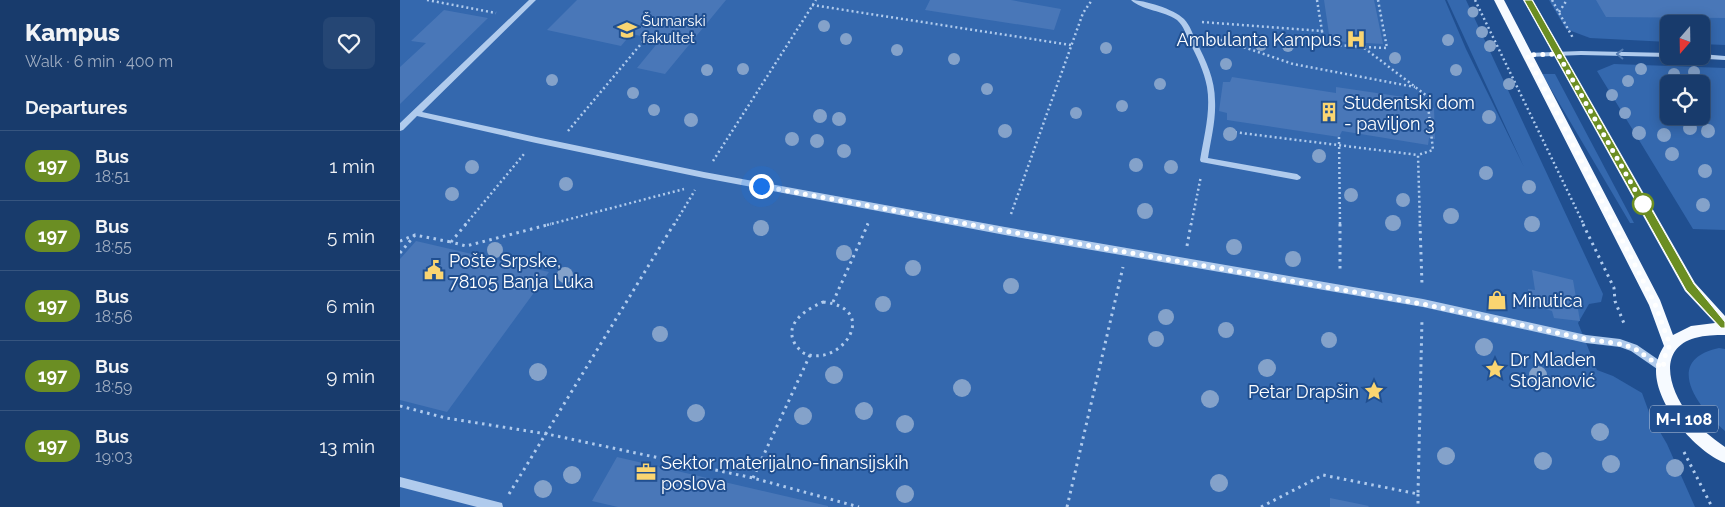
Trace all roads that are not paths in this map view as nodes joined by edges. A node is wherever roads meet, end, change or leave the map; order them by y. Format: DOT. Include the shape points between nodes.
graph roads {
  1 [pos="533,0"];
  2 [pos="1134,0"];
  3 [pos="1499,0"];
  4 [pos="1528,0"];
  5 [pos="1558,54"];
  6 [pos="1527,55"];
  7 [pos="1660,56"];
  8 [pos="1710,57"];
  9 [pos="1725,58"];
  10 [pos="416,113"];
  11 [pos="400,128"];
  12 [pos="1297,177"];
  13 [pos="1725,325"];
  14 [pos="1725,330"];
  15 [pos="1670,345"];
  16 [pos="1663,368"];
  17 [pos="1725,456"];
  18 [pos="400,482"];
  19 [pos="502,503"];
  1 -- 10 [label="street"];
  2 -- 12 [label="street" via="1182,20 1204,61 1213,104 1204,160"];
  3 -- 6 [label="main road"];
  4 -- 5 [label="main road"];
  5 -- 6 [label="street"];
  7 -- 5 [label="street, one-way"];
  5 -- 13 [label="main road" via="1690,287"];
  6 -- 15 [label="main road" via="1655,304"];
  8 -- 9 [label="street"];
  10 -- 11 [label="street"];
  10 -- 16 [label="street" via="704,175 1423,304 1620,344 1634,348"];
  14 -- 15 [label="main road" via="1694,330"];
  15 -- 16 [label="main road, M-I 108"];
  16 -- 17 [label="main road, M-I 108" via="1665,386 1674,405 1693,430"];
  18 -- 19 [label="street"];
}
